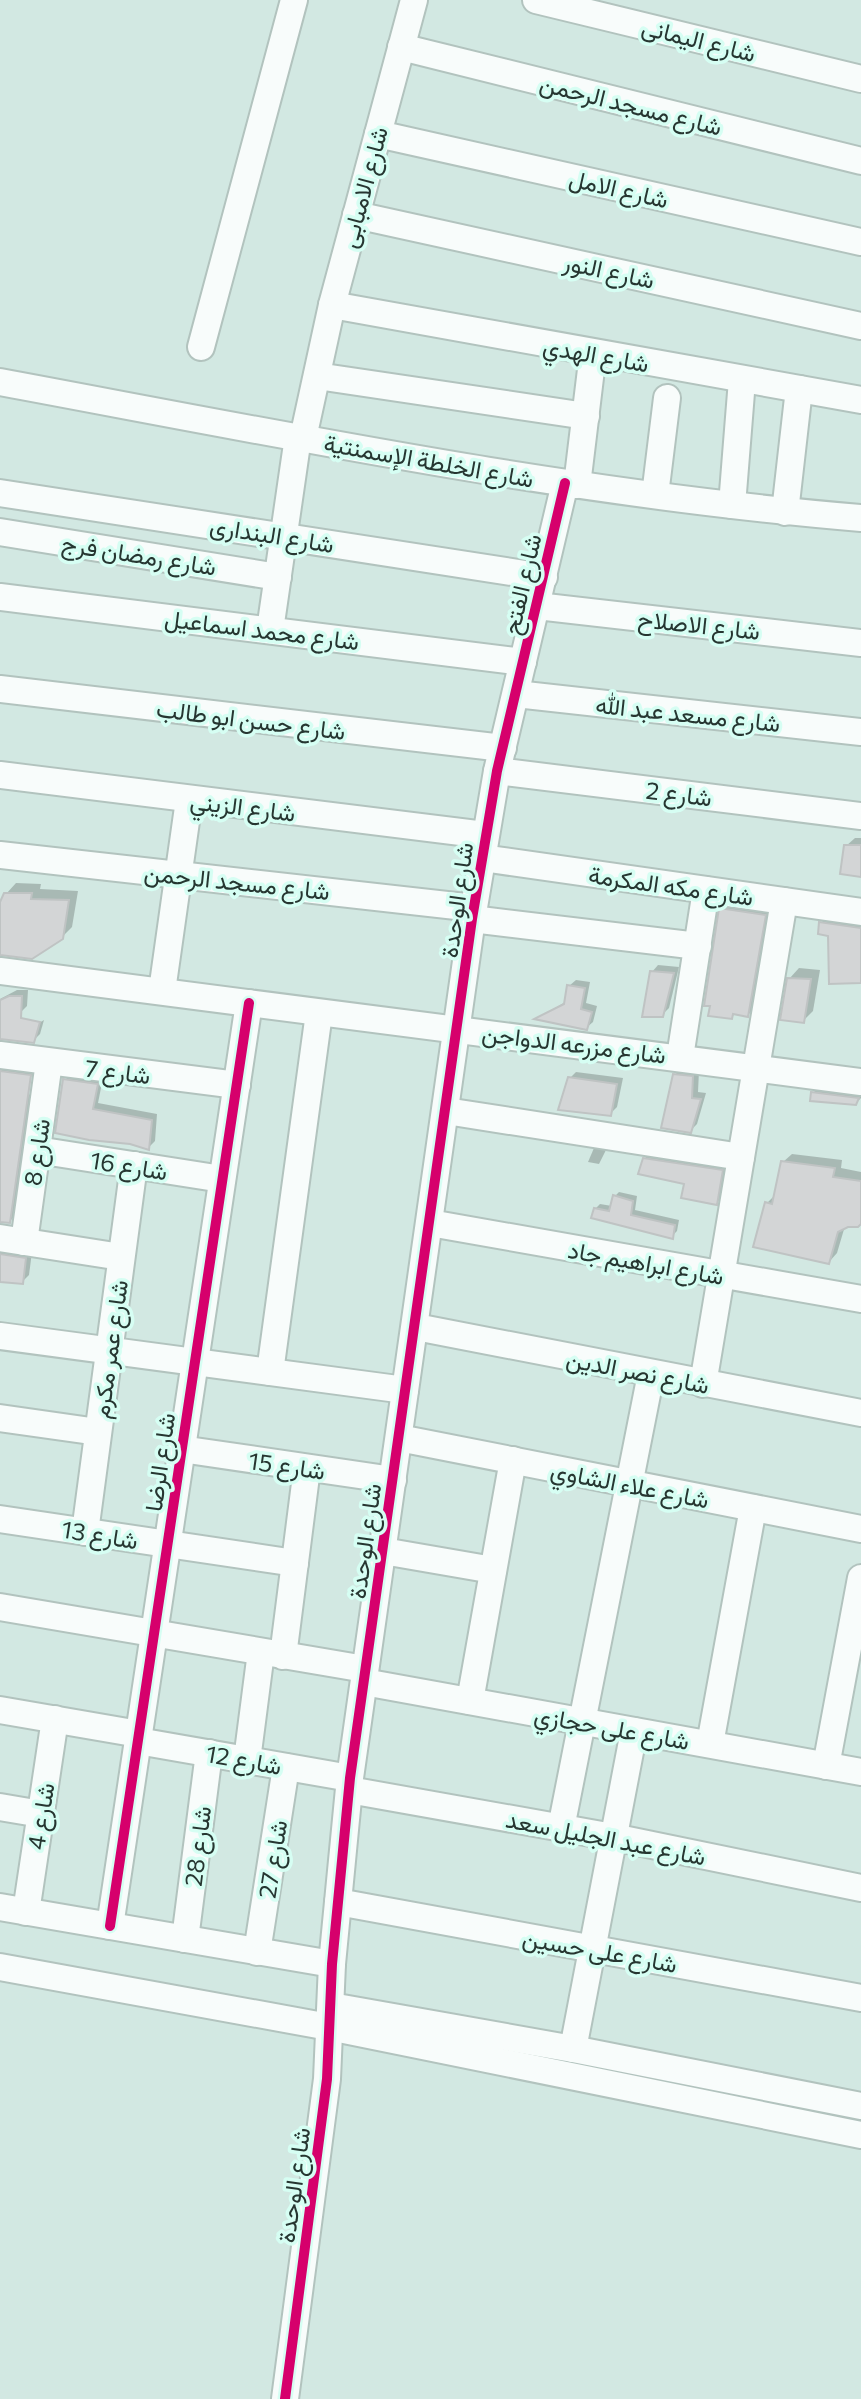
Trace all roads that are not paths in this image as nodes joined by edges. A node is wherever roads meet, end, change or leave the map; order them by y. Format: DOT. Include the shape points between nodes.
graph roads {
  1 [pos="294,0"];
  2 [pos="414,0"];
  3 [pos="536,0"];
  4 [pos="401,47"];
  5 [pos="861,79"];
  6 [pos="378,134"];
  7 [pos="861,161"];
  8 [pos="356,215"];
  9 [pos="861,242"];
  10 [pos="332,305"];
  11 [pos="861,326"];
  12 [pos="201,347"];
  13 [pos="593,353"];
  14 [pos="317,376"];
  15 [pos="742,380"];
  16 [pos="0,382"];
  17 [pos="799,389"];
  18 [pos="667,398"];
  19 [pos="861,400"];
  20 [pos="586,416"];
  21 [pos="300,438"];
  22 [pos="571,484"];
  23 [pos="0,493"];
  24 [pos="655,495"];
  25 [pos="732,505"];
  26 [pos="785,512"];
  27 [pos="861,518"];
  28 [pos="0,532"];
  29 [pos="283,536"];
  30 [pos="278,577"];
  31 [pos="544,577"];
  32 [pos="0,597"];
  33 [pos="537,606"];
  34 [pos="270,630"];
  35 [pos="861,643"];
  36 [pos="523,662"];
  37 [pos="0,689"];
  38 [pos="516,694"];
  39 [pos="861,732"];
  40 [pos="500,760"];
  41 [pos="0,775"];
  42 [pos="189,800"];
  43 [pos="861,816"];
  44 [pos="484,846"];
  45 [pos="0,855"];
  46 [pos="178,874"];
  47 [pos="706,890"];
  48 [pos="784,901"];
  49 [pos="861,912"];
  50 [pos="473,914"];
  51 [pos="698,946"];
  52 [pos="0,971"];
  53 [pos="162,991"];
  54 [pos="249,1003"];
  55 [pos="319,1013"];
  56 [pos="458,1028"];
  57 [pos="0,1055"];
  58 [pos="680,1057"];
  59 [pos="49,1062"];
  60 [pos="756,1067"];
  61 [pos="861,1082"];
  62 [pos="237,1085"];
  63 [pos="446,1111"];
  64 [pos="37,1150"];
  65 [pos="741,1157"];
  66 [pos="134,1165"];
  67 [pos="222,1179"];
  68 [pos="430,1223"];
  69 [pos="12,1240"];
  70 [pos="121,1257"];
  71 [pos="721,1275"];
  72 [pos="861,1299"];
  73 [pos="416,1327"];
  74 [pos="0,1336"];
  75 [pos="109,1351"];
  76 [pos="194,1362"];
  77 [pos="270,1372"];
  78 [pos="651,1374"];
  79 [pos="703,1384"];
  80 [pos="405,1390"];
  81 [pos="861,1413"];
  82 [pos="0,1418"];
  83 [pos="98,1432"];
  84 [pos="399,1438"];
  85 [pos="181,1449"];
  86 [pos="513,1460"];
  87 [pos="307,1468"];
  88 [pos="393,1480"];
  89 [pos="629,1484"];
  90 [pos="753,1508"];
  91 [pos="0,1519"];
  92 [pos="861,1529"];
  93 [pos="85,1532"];
  94 [pos="167,1544"];
  95 [pos="383,1551"];
  96 [pos="295,1563"];
  97 [pos="493,1570"];
  98 [pos="861,1578"];
  99 [pos="0,1607"];
  100 [pos="153,1635"];
  101 [pos="272,1654"];
  102 [pos="365,1676"];
  103 [pos="470,1701"];
  104 [pos="0,1710"];
  105 [pos="55,1719"];
  106 [pos="582,1721"];
  107 [pos="634,1731"];
  108 [pos="138,1738"];
  109 [pos="710,1744"];
  110 [pos="209,1753"];
  111 [pos="247,1760"];
  112 [pos="826,1766"];
  113 [pos="286,1767"];
  114 [pos="861,1772"];
  115 [pos="350,1784"];
  116 [pos="0,1807"];
  117 [pos="41,1814"];
  118 [pos="561,1828"];
  119 [pos="613,1837"];
  120 [pos="861,1888"];
  121 [pos="338,1902"];
  122 [pos="13,1910"];
  123 [pos="110,1926"];
  124 [pos="185,1939"];
  125 [pos="591,1948"];
  126 [pos="257,1952"];
  127 [pos="332,1964"];
  128 [pos="0,1967"];
  129 [pos="861,1998"];
  130 [pos="330,2017"];
  131 [pos="573,2049"];
  132 [pos="861,2106"];
  133 [pos="861,2135"];
  134 [pos="285,2399"];
  1 -- 12 [label="street"];
  2 -- 4 [label="street, شارع الامبابى"];
  3 -- 5 [label="street, شارع اليمانى"];
  4 -- 6 [label="street, شارع الامبابى"];
  4 -- 7 [label="street, شارع مسجد الرحمن"];
  6 -- 8 [label="street, شارع الامبابى"];
  6 -- 9 [label="street, شارع الامل"];
  8 -- 10 [label="street, شارع الامبابى"];
  8 -- 11 [label="street, شارع النور"];
  10 -- 13 [label="street, شارع الهدي"];
  10 -- 14 [label="street, شارع الامبابى"];
  13 -- 15 [label="street, شارع الهدي"];
  13 -- 20 [label="street, شارع الفتح"];
  14 -- 20 [label="street"];
  14 -- 21 [label="street, شارع الامبابى"];
  15 -- 17 [label="street, شارع الهدي"];
  15 -- 25 [label="street"];
  16 -- 21 [label="street, شارع الخلطة الإسمنتية"];
  17 -- 19 [label="street, شارع الهدي"];
  17 -- 26 [label="street"];
  18 -- 24 [label="street"];
  20 -- 22 [label="street, شارع الفتح"];
  21 -- 22 [label="street, شارع الخلطة الإسمنتية"];
  21 -- 29 [label="street, شارع الامبابى"];
  22 -- 24 [label="street, شارع الخلطة الإسمنتية"];
  22 -- 31 [label="street, شارع الفتح"];
  23 -- 29 [label="street, شارع البندارى"];
  24 -- 25 [label="street, شارع الخلطة الإسمنتية"];
  25 -- 26 [label="street, شارع الخلطة الإسمنتية"];
  26 -- 27 [label="street, شارع الخلطة الإسمنتية"];
  28 -- 30 [label="street, شارع رمضان فرج"];
  29 -- 30 [label="street, شارع الامبابى"];
  29 -- 31 [label="street, شارع البندارى"];
  30 -- 34 [label="street, شارع الامبابى"];
  31 -- 33 [label="street, شارع الفتح"];
  32 -- 34 [label="street, شارع محمد اسماعيل"];
  33 -- 35 [label="street, شارع الاصلاح"];
  33 -- 36 [label="street, شارع الفتح"];
  34 -- 36 [label="street, شارع محمد اسماعيل"];
  36 -- 38 [label="street, شارع الفتح"];
  37 -- 40 [label="street, شارع حسن ابو طالب"];
  38 -- 39 [label="street, شارع مسعد عبد الله"];
  38 -- 40 [label="street, شارع الوحدة"];
  40 -- 43 [label="street, شارع 2"];
  40 -- 44 [label="street, شارع الوحدة"];
  41 -- 42 [label="street, شارع الزيني"];
  42 -- 44 [label="street, شارع الزيني"];
  42 -- 46 [label="street"];
  44 -- 47 [label="street, شارع مكه المكرمة"];
  44 -- 50 [label="street, شارع الوحدة"];
  45 -- 46 [label="street, شارع مسجد الرحمن"];
  46 -- 50 [label="street, شارع مسجد الرحمن"];
  46 -- 53 [label="street"];
  47 -- 48 [label="street, شارع مكه المكرمة"];
  47 -- 51 [label="street"];
  48 -- 49 [label="street, شارع مكه المكرمة"];
  48 -- 60 [label="street"];
  50 -- 51 [label="street, شارع مسجد الرحمن"];
  50 -- 56 [label="street, شارع الوحدة"];
  51 -- 58 [label="street"];
  52 -- 53 [label="street, شارع مزرعه الدواجن"];
  53 -- 54 [label="street, شارع مزرعه الدواجن"];
  54 -- 55 [label="street, شارع مزرعه الدواجن"];
  54 -- 62 [label="street, شارع الرضا"];
  55 -- 56 [label="street, شارع مزرعه الدواجن"];
  55 -- 77 [label="street"];
  56 -- 58 [label="street, شارع مزرعه الدواجن"];
  56 -- 63 [label="street, شارع الوحدة"];
  57 -- 59 [label="street, شارع 7"];
  58 -- 60 [label="street, شارع مزرعه الدواجن"];
  59 -- 62 [label="street, شارع 7"];
  59 -- 64 [label="street, شارع 8"];
  60 -- 61 [label="street, شارع مزرعه الدواجن"];
  60 -- 65 [label="street"];
  62 -- 67 [label="street, شارع الرضا"];
  63 -- 65 [label="street"];
  63 -- 68 [label="street, شارع الوحدة"];
  64 -- 66 [label="street, شارع 16"];
  64 -- 69 [label="street, شارع 8"];
  65 -- 71 [label="street"];
  66 -- 67 [label="street, شارع 16"];
  66 -- 70 [label="street, شارع عمر مكرم"];
  67 -- 76 [label="street, شارع الرضا"];
  68 -- 71 [label="street, شارع ابراهيم جاد"];
  68 -- 73 [label="street, شارع الوحدة"];
  69 -- 70 [label="street"];
  70 -- 75 [label="street, شارع عمر مكرم"];
  71 -- 72 [label="street, شارع ابراهيم جاد"];
  71 -- 79 [label="street"];
  73 -- 78 [label="street, شارع نصر الدين"];
  73 -- 80 [label="street, شارع الوحدة"];
  74 -- 75 [label="street"];
  75 -- 76 [label="street"];
  75 -- 83 [label="street, شارع عمر مكرم"];
  76 -- 77 [label="street"];
  76 -- 85 [label="street, شارع الرضا"];
  77 -- 80 [label="street"];
  78 -- 79 [label="street, شارع نصر الدين"];
  78 -- 89 [label="street"];
  79 -- 81 [label="street, شارع نصر الدين"];
  80 -- 84 [label="street, شارع الوحدة"];
  82 -- 83 [label="street"];
  83 -- 93 [label="street, شارع عمر مكرم"];
  84 -- 86 [label="street, شارع علاء الشاوي"];
  84 -- 88 [label="street, شارع الوحدة"];
  85 -- 87 [label="street, شارع 15"];
  85 -- 94 [label="street, شارع الرضا"];
  86 -- 89 [label="street, شارع علاء الشاوي"];
  86 -- 97 [label="street"];
  87 -- 88 [label="street, شارع 15"];
  87 -- 96 [label="street"];
  88 -- 95 [label="street, شارع الوحدة"];
  89 -- 90 [label="street, شارع علاء الشاوي"];
  89 -- 106 [label="street"];
  90 -- 92 [label="street, شارع علاء الشاوي"];
  90 -- 109 [label="street"];
  91 -- 93 [label="street, شارع 13"];
  93 -- 94 [label="street, شارع 13"];
  94 -- 96 [label="street, شارع 13"];
  94 -- 100 [label="street, شارع الرضا"];
  95 -- 97 [label="street"];
  95 -- 102 [label="street, شارع الوحدة"];
  96 -- 101 [label="street"];
  97 -- 103 [label="street"];
  98 -- 112 [label="street"];
  99 -- 100 [label="street, شارع على حجازي"];
  100 -- 101 [label="street, شارع على حجازي"];
  100 -- 108 [label="street, شارع الرضا"];
  101 -- 102 [label="street, شارع على حجازي"];
  101 -- 111 [label="street"];
  102 -- 103 [label="street, شارع على حجازي"];
  102 -- 115 [label="street, شارع الوحدة"];
  103 -- 106 [label="street, شارع على حجازي"];
  104 -- 105 [label="street, شارع 12"];
  105 -- 108 [label="street, شارع 12"];
  105 -- 117 [label="street, شارع 4"];
  106 -- 107 [label="street, شارع على حجازي"];
  106 -- 118 [label="street"];
  107 -- 109 [label="street, شارع على حجازي"];
  107 -- 119 [label="street"];
  108 -- 110 [label="street, شارع 12"];
  108 -- 123 [label="street, شارع الرضا"];
  109 -- 112 [label="street, شارع على حجازي"];
  110 -- 111 [label="street, شارع 12"];
  110 -- 124 [label="street, شارع 28"];
  111 -- 113 [label="street, شارع 12"];
  112 -- 114 [label="street, شارع على حجازي"];
  113 -- 115 [label="street, شارع 12"];
  113 -- 126 [label="street, شارع 27"];
  115 -- 118 [label="street, شارع عبد الجليل سعد"];
  115 -- 121 [label="street, شارع الوحدة"];
  116 -- 117 [label="street"];
  117 -- 122 [label="street, شارع 4"];
  118 -- 119 [label="street, شارع عبد الجليل سعد"];
  119 -- 120 [label="street, شارع عبد الجليل سعد"];
  119 -- 125 [label="street"];
  121 -- 125 [label="street, شارع على حسين"];
  121 -- 127 [label="street, شارع الوحدة"];
  122 -- 123 [label="street"];
  123 -- 124 [label="street"];
  124 -- 126 [label="street"];
  125 -- 129 [label="street, شارع على حسين"];
  125 -- 131 [label="street"];
  126 -- 127 [label="street"];
  127 -- 130 [label="street, شارع الوحدة"];
  128 -- 130 [label="street"];
  130 -- 131 [label="street"];
  130 -- 133 [label="street"];
  130 -- 134 [label="street, شارع الوحدة" via="324,2108"];
  131 -- 132 [label="street"];
}
